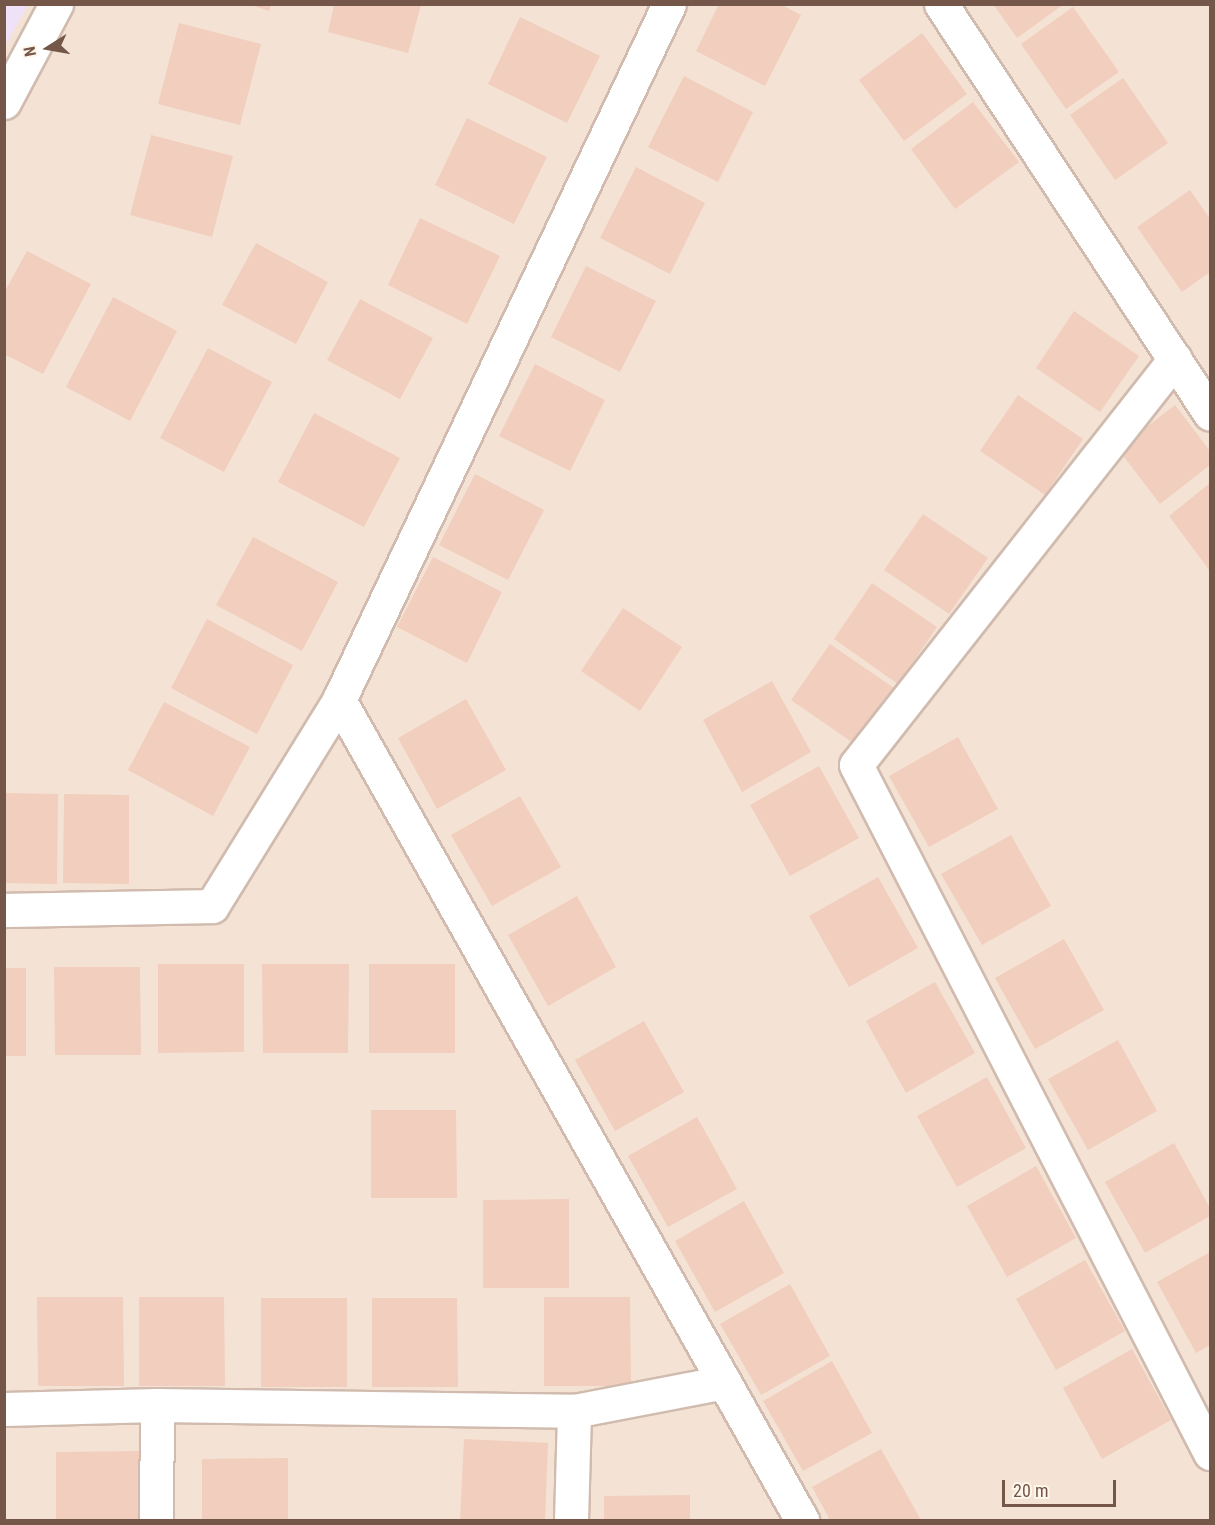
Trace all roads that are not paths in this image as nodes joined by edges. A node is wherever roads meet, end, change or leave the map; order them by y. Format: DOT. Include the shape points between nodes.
graph roads {
  1 [pos="56,4"];
  2 [pos="669,4"];
  3 [pos="941,4"];
  4 [pos="4,102"];
  5 [pos="1175,359"];
  6 [pos="1210,413"];
  7 [pos="339,700"];
  8 [pos="4,910"];
  9 [pos="724,1382"];
  10 [pos="157,1405"];
  11 [pos="4,1409"];
  12 [pos="574,1411"];
  13 [pos="1210,1453"];
  14 [pos="156,1521"];
  15 [pos="571,1521"];
  16 [pos="802,1521"];
  1 -- 4 [label="street"];
  2 -- 7 [label="street"];
  3 -- 5 [label="street"];
  5 -- 6 [label="street"];
  5 -- 13 [label="street" via="856,765"];
  7 -- 8 [label="street" via="212,906"];
  7 -- 9 [label="street"];
  9 -- 12 [label="street"];
  9 -- 16 [label="street"];
  10 -- 11 [label="street"];
  10 -- 12 [label="street"];
  10 -- 14 [label="street"];
  12 -- 15 [label="street"];
}
